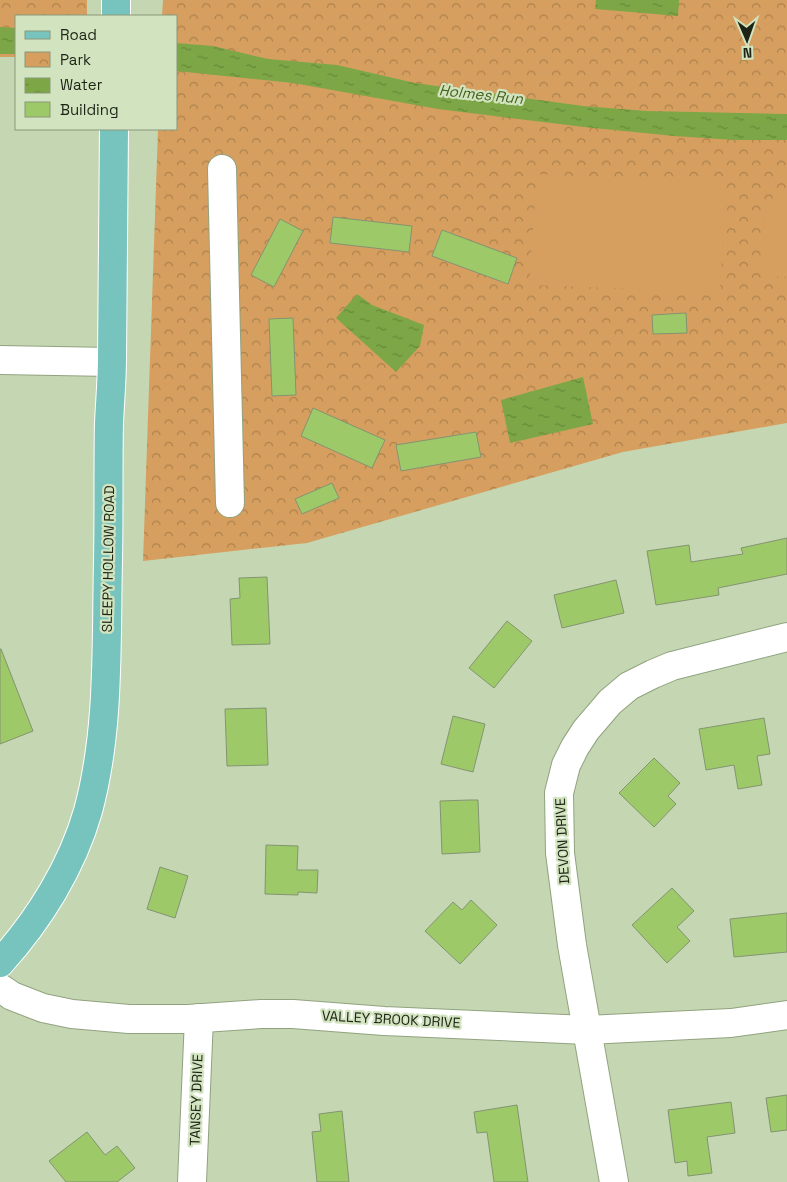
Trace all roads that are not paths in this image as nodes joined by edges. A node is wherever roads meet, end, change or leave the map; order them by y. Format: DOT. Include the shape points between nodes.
graph roads {
  1 [pos="114,130"];
  2 [pos="222,169"];
  3 [pos="0,360"];
  4 [pos="112,362"];
  5 [pos="230,502"];
  6 [pos="787,637"];
  7 [pos="0,963"];
  8 [pos="0,988"];
  9 [pos="787,1015"];
  10 [pos="199,1018"];
  11 [pos="587,1030"];
  12 [pos="192,1182"];
  13 [pos="614,1182"];
  1 -- 4 [label="main road, SLEEPY HOLLOW ROAD"];
  2 -- 5 [label="street"];
  3 -- 4 [label="street"];
  4 -- 7 [label="main road, SLEEPY HOLLOW ROAD" via="104,705 98,769 85,821 61,878 37,917"];
  6 -- 11 [label="street, DEVON DRIVE" via="672,666 629,686 610,702 574,747 558,793 560,853"];
  8 -- 10 [label="street, VALLEY BROOK DRIVE" via="43,1008 72,1014 129,1019"];
  9 -- 11 [label="street, VALLEY BROOK DRIVE" via="731,1023"];
  10 -- 11 [label="street, VALLEY BROOK DRIVE" via="293,1014"];
  10 -- 12 [label="street, TANSEY DRIVE"];
  11 -- 13 [label="street, DEVON DRIVE"];
}
